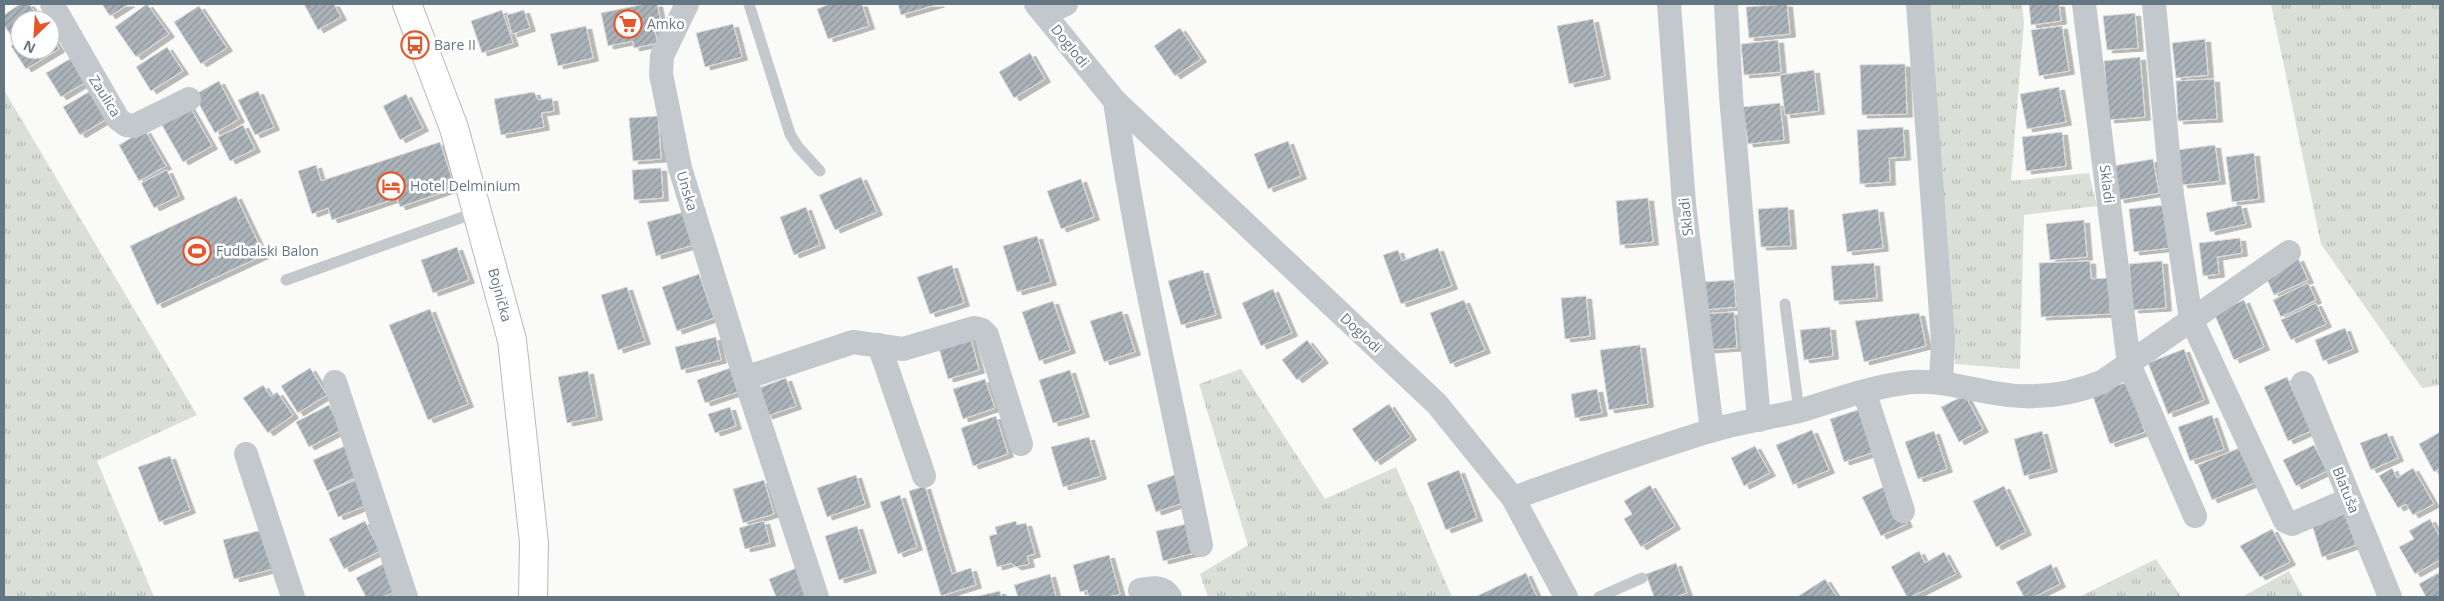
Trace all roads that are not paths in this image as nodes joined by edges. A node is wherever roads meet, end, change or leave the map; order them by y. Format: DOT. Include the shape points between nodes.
graph roads {
  1 [pos="52,4"];
  2 [pos="407,4"];
  3 [pos="687,4"];
  4 [pos="749,4"];
  5 [pos="1066,4"];
  6 [pos="1668,4"];
  7 [pos="1726,4"];
  8 [pos="1918,4"];
  9 [pos="2084,4"];
  10 [pos="2154,4"];
  11 [pos="1040,9"];
  12 [pos="190,99"];
  13 [pos="1115,101"];
  14 [pos="820,171"];
  15 [pos="477,212"];
  16 [pos="2289,252"];
  17 [pos="286,280"];
  18 [pos="1785,304"];
  19 [pos="2191,319"];
  20 [pos="879,345"];
  21 [pos="2129,364"];
  22 [pos="745,378"];
  23 [pos="335,382"];
  24 [pos="1942,382"];
  25 [pos="2303,383"];
  26 [pos="1864,391"];
  27 [pos="1799,411"];
  28 [pos="1759,420"];
  29 [pos="1712,430"];
  30 [pos="1021,444"];
  31 [pos="246,454"];
  32 [pos="924,476"];
  33 [pos="1513,498"];
  34 [pos="2350,499"];
  35 [pos="1903,511"];
  36 [pos="2195,516"];
  37 [pos="1201,545"];
  38 [pos="1642,578"];
  39 [pos="1140,590"];
  40 [pos="293,597"];
  41 [pos="406,597"];
  42 [pos="533,597"];
  43 [pos="817,597"];
  44 [pos="1170,597"];
  45 [pos="1566,597"];
  46 [pos="1599,597"];
  47 [pos="2390,597"];
  1 -- 12 [label="street, Zaulica" via="118,119 126,125 134,126"];
  2 -- 15 [label="main road, Bojnička" via="454,128"];
  3 -- 22 [label="street, Unska" via="662,56 661,74 680,168"];
  4 -- 14 [label="lane" via="790,134"];
  5 -- 11 [label="street, Doglodi"];
  6 -- 29 [label="street, Skladi" via="1684,204"];
  7 -- 28 [label="street"];
  8 -- 24 [label="street" via="1944,341"];
  9 -- 21 [label="street, Skladi"];
  10 -- 19 [label="street" via="2172,195"];
  11 -- 13 [label="street, Doglodi"];
  13 -- 33 [label="street, Doglodi" via="1437,404"];
  13 -- 37 [label="street, Doglodi" via="1150,301"];
  15 -- 17 [label="lane"];
  15 -- 42 [label="main road, Bojnička" via="512,340 534,543"];
  16 -- 19 [label="street"];
  18 -- 27 [label="lane"];
  19 -- 21 [label="street"];
  19 -- 34 [label="street" via="2285,520 2292,524"];
  20 -- 22 [label="street" via="853,342"];
  20 -- 30 [label="street" via="903,349 974,328 982,330 987,335"];
  20 -- 32 [label="street"];
  21 -- 24 [label="street" via="2102,382 2080,391 2049,397 1996,394"];
  21 -- 36 [label="street, Skladi"];
  22 -- 43 [label="street, Unska"];
  23 -- 41 [label="street"];
  24 -- 26 [label="street" via="1913,382"];
  25 -- 34 [label="street, Blatuša"];
  26 -- 27 [label="street"];
  26 -- 35 [label="street"];
  27 -- 28 [label="street"];
  28 -- 29 [label="street"];
  29 -- 33 [label="street"];
  31 -- 40 [label="street"];
  33 -- 45 [label="street, Doglodi"];
  34 -- 47 [label="street, Blatuša"];
  38 -- 46 [label="lane"];
  39 -- 44 [label="street" via="1155,587 1163,589"];
}
